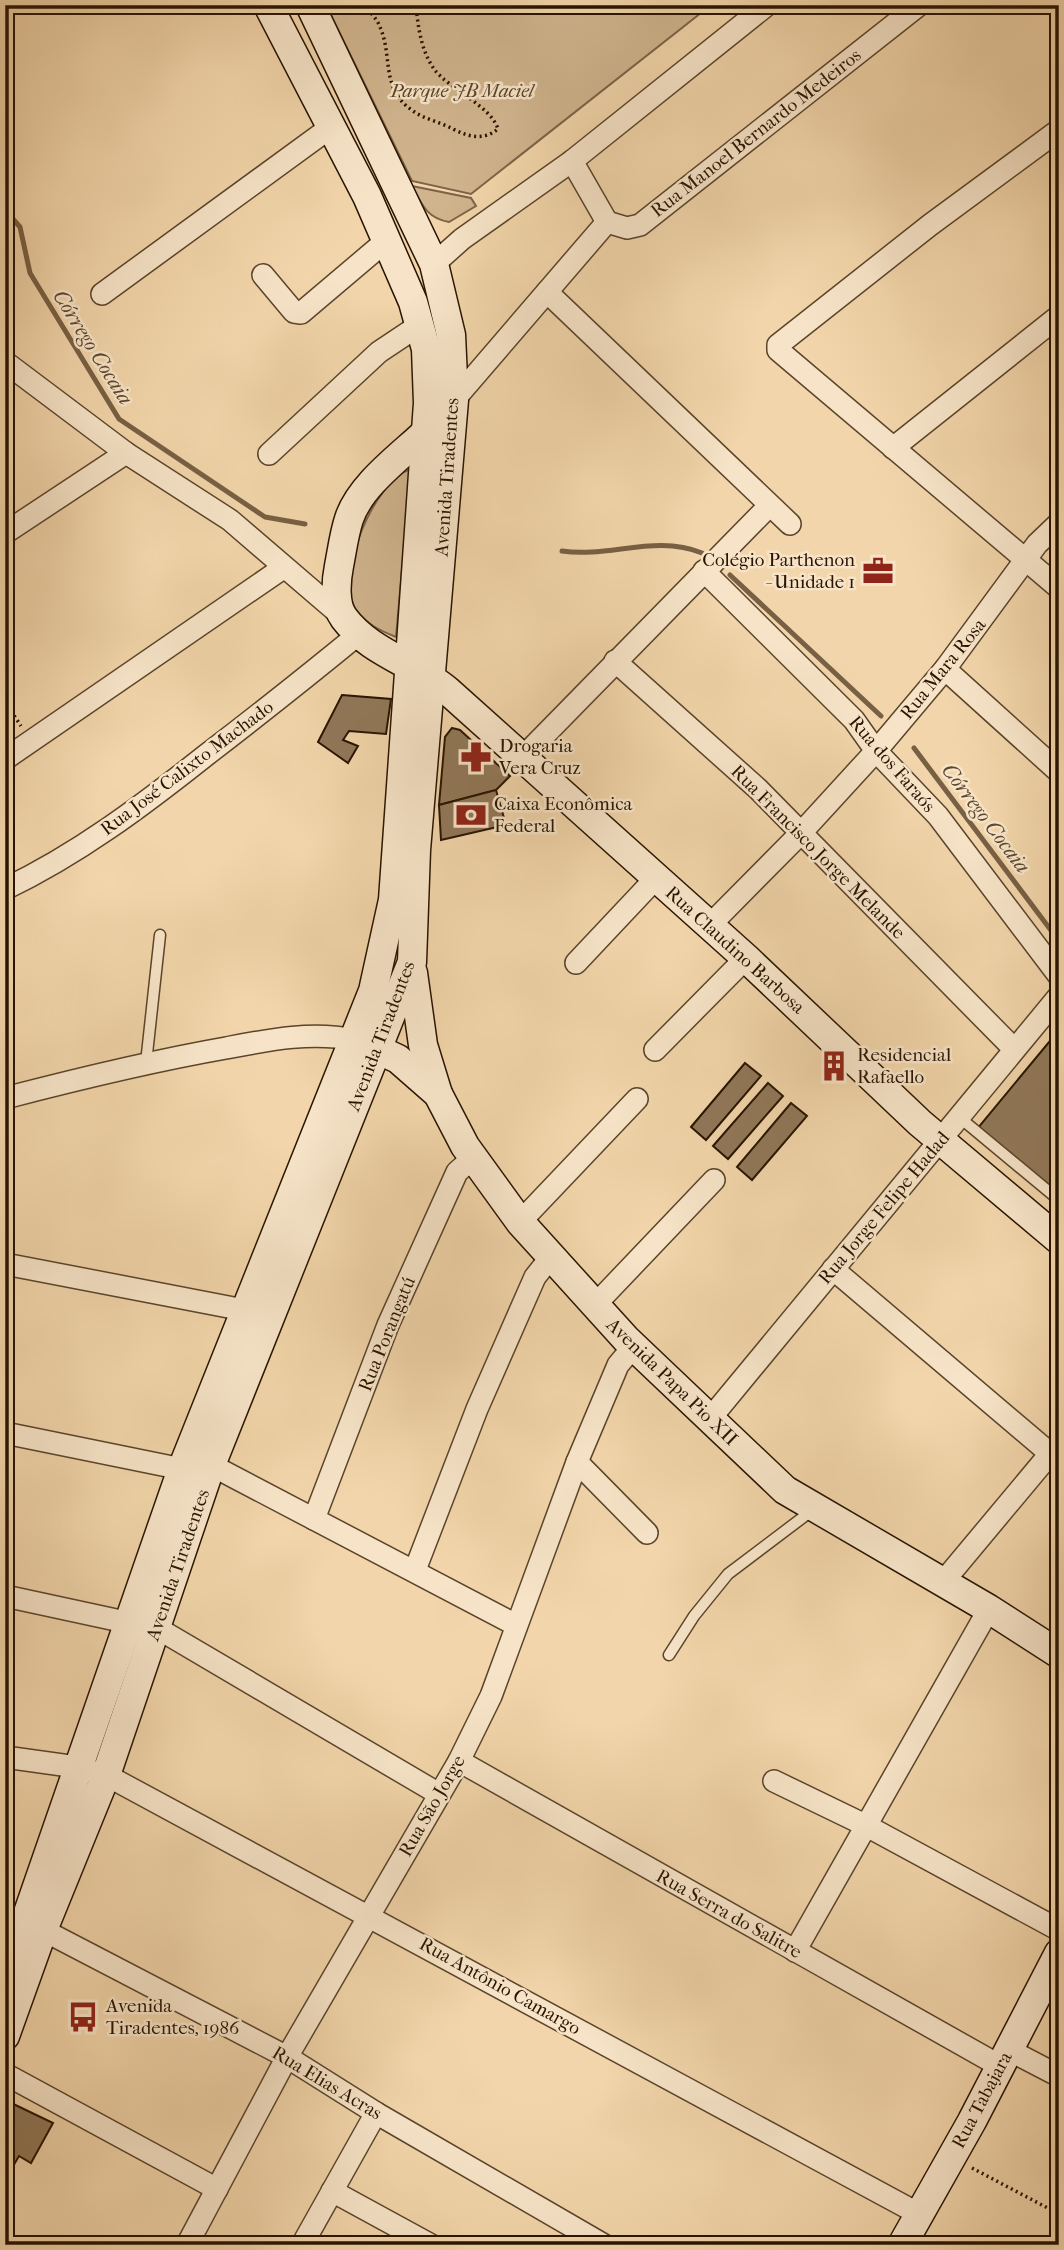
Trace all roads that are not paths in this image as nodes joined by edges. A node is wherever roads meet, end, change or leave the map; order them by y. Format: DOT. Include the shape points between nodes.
graph roads {
  1 [pos="268,5"];
  2 [pos="310,5"];
  3 [pos="767,5"];
  4 [pos="919,5"];
  5 [pos="331,127"];
  6 [pos="1059,130"];
  7 [pos="572,161"];
  8 [pos="607,222"];
  9 [pos="386,241"];
  10 [pos="430,255"];
  11 [pos="262,275"];
  12 [pos="547,292"];
  13 [pos="102,294"];
  14 [pos="1059,316"];
  15 [pos="421,324"];
  16 [pos="5,362"];
  17 [pos="454,400"];
  18 [pos="426,432"];
  19 [pos="893,449"];
  20 [pos="126,453"];
  21 [pos="269,454"];
  22 [pos="769,506"];
  23 [pos="1059,523"];
  24 [pos="790,524"];
  25 [pos="5,533"];
  26 [pos="1027,561"];
  27 [pos="283,568"];
  28 [pos="704,571"];
  29 [pos="338,572"];
  30 [pos="1059,588"];
  31 [pos="351,625"];
  32 [pos="615,661"];
  33 [pos="946,669"];
  34 [pos="419,671"];
  35 [pos="876,751"];
  36 [pos="523,757"];
  37 [pos="5,759"];
  38 [pos="1059,772"];
  39 [pos="800,834"];
  40 [pos="656,878"];
  41 [pos="5,888"];
  42 [pos="709,925"];
  43 [pos="159,935"];
  44 [pos="746,958"];
  45 [pos="412,962"];
  46 [pos="576,963"];
  47 [pos="1059,976"];
  48 [pos="1059,996"];
  49 [pos="367,1044"];
  50 [pos="1014,1049"];
  51 [pos="655,1050"];
  52 [pos="146,1063"];
  53 [pos="405,1066"];
  54 [pos="367,1077"];
  55 [pos="438,1094"];
  56 [pos="333,1097"];
  57 [pos="5,1098"];
  58 [pos="637,1099"];
  59 [pos="959,1117"];
  60 [pos="940,1140"];
  61 [pos="473,1158"];
  62 [pos="714,1180"];
  63 [pos="1059,1200"];
  64 [pos="520,1222"];
  65 [pos="1059,1240"];
  66 [pos="551,1257"];
  67 [pos="5,1264"];
  68 [pos="833,1269"];
  69 [pos="594,1306"];
  70 [pos="244,1310"];
  71 [pos="634,1347"];
  72 [pos="709,1420"];
  73 [pos="5,1433"];
  74 [pos="1056,1452"];
  75 [pos="577,1462"];
  76 [pos="211,1465"];
  77 [pos="182,1469"];
  78 [pos="814,1509"];
  79 [pos="314,1519"];
  80 [pos="647,1532"];
  81 [pos="415,1570"];
  82 [pos="943,1582"];
  83 [pos="5,1596"];
  84 [pos="989,1609"];
  85 [pos="516,1625"];
  86 [pos="143,1626"];
  87 [pos="1059,1654"];
  88 [pos="669,1655"];
  89 [pos="5,1757"];
  90 [pos="458,1761"];
  91 [pos="77,1766"];
  92 [pos="106,1775"];
  93 [pos="774,1780"];
  94 [pos="439,1794"];
  95 [pos="865,1825"];
  96 [pos="370,1915"];
  97 [pos="23,1929"];
  98 [pos="1059,1930"];
  99 [pos="795,1951"];
  100 [pos="1059,1953"];
  101 [pos="8,1964"];
  102 [pos="5,2036"];
  103 [pos="287,2057"];
  104 [pos="1004,2058"];
  105 [pos="5,2074"];
  106 [pos="1059,2076"];
  107 [pos="376,2113"];
  108 [pos="216,2189"];
  109 [pos="332,2191"];
  110 [pos="919,2214"];
  111 [pos="187,2245"];
  112 [pos="302,2245"];
  113 [pos="431,2245"];
  114 [pos="604,2245"];
  115 [pos="902,2245"];
  1 -- 5 [label="main road, Avenida Tiradentes"];
  2 -- 10 [label="main road, Avenida Tiradentes"];
  3 -- 7 [label="street"];
  4 -- 8 [label="street, Rua Manoel Bernardo Medeiros" via="640,225 627,228"];
  5 -- 9 [label="main road, Avenida Tiradentes"];
  5 -- 13 [label="street"];
  6 -- 19 [label="street" via="778,345 785,359"];
  7 -- 8 [label="street"];
  7 -- 10 [label="street" via="463,239"];
  8 -- 12 [label="street"];
  9 -- 11 [label="street" via="301,313 294,312"];
  9 -- 15 [label="main road, Avenida Tiradentes"];
  10 -- 17 [label="main road, Avenida Tiradentes" via="451,335"];
  12 -- 17 [label="street"];
  12 -- 22 [label="street"];
  14 -- 19 [label="street"];
  15 -- 18 [label="main road, Avenida Tiradentes" via="428,372"];
  15 -- 21 [label="street" via="379,352"];
  16 -- 20 [label="street"];
  17 -- 34 [label="main road, Avenida Tiradentes"];
  18 -- 29 [label="main road" via="358,503 350,517"];
  18 -- 34 [label="main road, Avenida Tiradentes"];
  19 -- 26 [label="street"];
  20 -- 25 [label="street"];
  20 -- 27 [label="street" via="230,520"];
  22 -- 24 [label="street"];
  22 -- 28 [label="street"];
  23 -- 26 [label="street, Rua Mara Rosa"];
  26 -- 30 [label="street"];
  26 -- 33 [label="street, Rua Mara Rosa"];
  27 -- 29 [label="street" via="324,575"];
  27 -- 31 [label="street"];
  27 -- 37 [label="street"];
  28 -- 32 [label="street"];
  28 -- 35 [label="street, Rua dos Faraós" via="855,720"];
  29 -- 31 [label="main road" via="337,596"];
  31 -- 34 [label="main road, Rua Claudino Barbosa"];
  31 -- 41 [label="street, Rua José Calixto Machado" via="200,760 72,854"];
  32 -- 36 [label="street"];
  32 -- 39 [label="street, Rua Francisco Jorge Melande" via="711,745"];
  33 -- 35 [label="street, Rua Mara Rosa"];
  33 -- 38 [label="street"];
  34 -- 36 [label="main road, Rua Claudino Barbosa"];
  34 -- 45 [label="main road, Avenida Tiradentes"];
  34 -- 49 [label="main road, Avenida Tiradentes" via="393,900"];
  35 -- 39 [label="street, Rua Mara Rosa"];
  35 -- 47 [label="street, Rua dos Faraós" via="938,816"];
  36 -- 40 [label="main road, Rua Claudino Barbosa"];
  39 -- 42 [label="street, Rua Mara Rosa"];
  39 -- 50 [label="street, Rua Francisco Jorge Melande"];
  40 -- 42 [label="main road, Rua Claudino Barbosa"];
  40 -- 46 [label="street"];
  42 -- 44 [label="main road, Rua Claudino Barbosa"];
  43 -- 52 [label="lane"];
  44 -- 51 [label="street"];
  44 -- 60 [label="main road, Rua Claudino Barbosa"];
  45 -- 49 [label="main road, Avenida Tiradentes"];
  45 -- 55 [label="main road" via="419,1026"];
  48 -- 50 [label="street, Rua Jorge Felipe Hadad"];
  49 -- 52 [label="street" via="315,1036"];
  49 -- 53 [label="main road, Avenida Papa Pio XII"];
  49 -- 54 [label="main road, Avenida Tiradentes"];
  49 -- 56 [label="main road, Avenida Tiradentes"];
  50 -- 59 [label="street, Rua Jorge Felipe Hadad"];
  52 -- 57 [label="street"];
  53 -- 54 [label="main road"];
  53 -- 55 [label="main road, Avenida Papa Pio XII"];
  54 -- 56 [label="main road"];
  54 -- 76 [label="main road, Avenida Tiradentes"];
  55 -- 61 [label="main road, Avenida Papa Pio XII"];
  56 -- 70 [label="main road, Avenida Tiradentes"];
  58 -- 64 [label="street"];
  59 -- 60 [label="street, Rua Jorge Felipe Hadad"];
  59 -- 63 [label="lane"];
  60 -- 65 [label="main road, Rua Claudino Barbosa"];
  60 -- 68 [label="street, Rua Jorge Felipe Hadad"];
  61 -- 64 [label="main road, Avenida Papa Pio XII"];
  61 -- 79 [label="street, Rua Porangatú" via="457,1172 388,1325"];
  62 -- 69 [label="street"];
  64 -- 66 [label="main road, Avenida Papa Pio XII"];
  66 -- 69 [label="main road, Avenida Papa Pio XII"];
  66 -- 81 [label="street" via="535,1277 477,1409"];
  67 -- 70 [label="street"];
  68 -- 72 [label="street, Rua Jorge Felipe Hadad"];
  68 -- 74 [label="street"];
  69 -- 71 [label="main road, Avenida Papa Pio XII"];
  70 -- 77 [label="main road, Avenida Tiradentes"];
  71 -- 72 [label="main road, Avenida Papa Pio XII"];
  71 -- 75 [label="street, Rua São Jorge" via="618,1365"];
  72 -- 78 [label="main road, Avenida Papa Pio XII" via="786,1490"];
  73 -- 77 [label="street"];
  74 -- 82 [label="street"];
  75 -- 80 [label="street"];
  75 -- 85 [label="street, Rua São Jorge"];
  76 -- 79 [label="street"];
  76 -- 86 [label="main road, Avenida Tiradentes"];
  77 -- 86 [label="main road, Avenida Tiradentes"];
  78 -- 82 [label="main road, Avenida Papa Pio XII"];
  78 -- 88 [label="lane" via="728,1574"];
  79 -- 81 [label="street"];
  81 -- 85 [label="street"];
  82 -- 84 [label="main road, Avenida Papa Pio XII"];
  83 -- 86 [label="street"];
  84 -- 87 [label="main road, Avenida Papa Pio XII"];
  84 -- 95 [label="street"];
  85 -- 90 [label="street, Rua São Jorge" via="491,1696"];
  86 -- 91 [label="main road, Avenida Tiradentes"];
  86 -- 92 [label="main road, Avenida Tiradentes"];
  86 -- 94 [label="street"];
  89 -- 91 [label="street, Rua Antônio Camargo"];
  90 -- 94 [label="street, Rua São Jorge"];
  90 -- 99 [label="street, Rua Serra do Salitre"];
  91 -- 92 [label="street, Rua Antônio Camargo"];
  91 -- 97 [label="main road, Avenida Tiradentes"];
  92 -- 96 [label="street, Rua Antônio Camargo"];
  92 -- 97 [label="main road, Avenida Tiradentes"];
  93 -- 95 [label="street"];
  94 -- 96 [label="street, Rua São Jorge"];
  95 -- 98 [label="street"];
  95 -- 99 [label="street"];
  96 -- 103 [label="street, Rua São Jorge"];
  96 -- 110 [label="street, Rua Antônio Camargo"];
  97 -- 101 [label="main road, Avenida Tiradentes"];
  97 -- 102 [label="main road, Avenida Tiradentes"];
  97 -- 103 [label="street, Rua Elias Acras"];
  99 -- 104 [label="street, Rua Serra do Salitre"];
  100 -- 104 [label="main road, Rua Tabajara"];
  103 -- 107 [label="street, Rua Elias Acras"];
  103 -- 108 [label="street, Rua São Jorge"];
  104 -- 106 [label="street, Rua Serra do Salitre"];
  104 -- 110 [label="main road, Rua Tabajara"];
  105 -- 108 [label="street"];
  107 -- 109 [label="street"];
  107 -- 114 [label="street, Rua Elias Acras"];
  108 -- 111 [label="street, Rua São Jorge"];
  109 -- 112 [label="street"];
  109 -- 113 [label="street"];
  110 -- 115 [label="main road, Rua Tabajara"];
}
